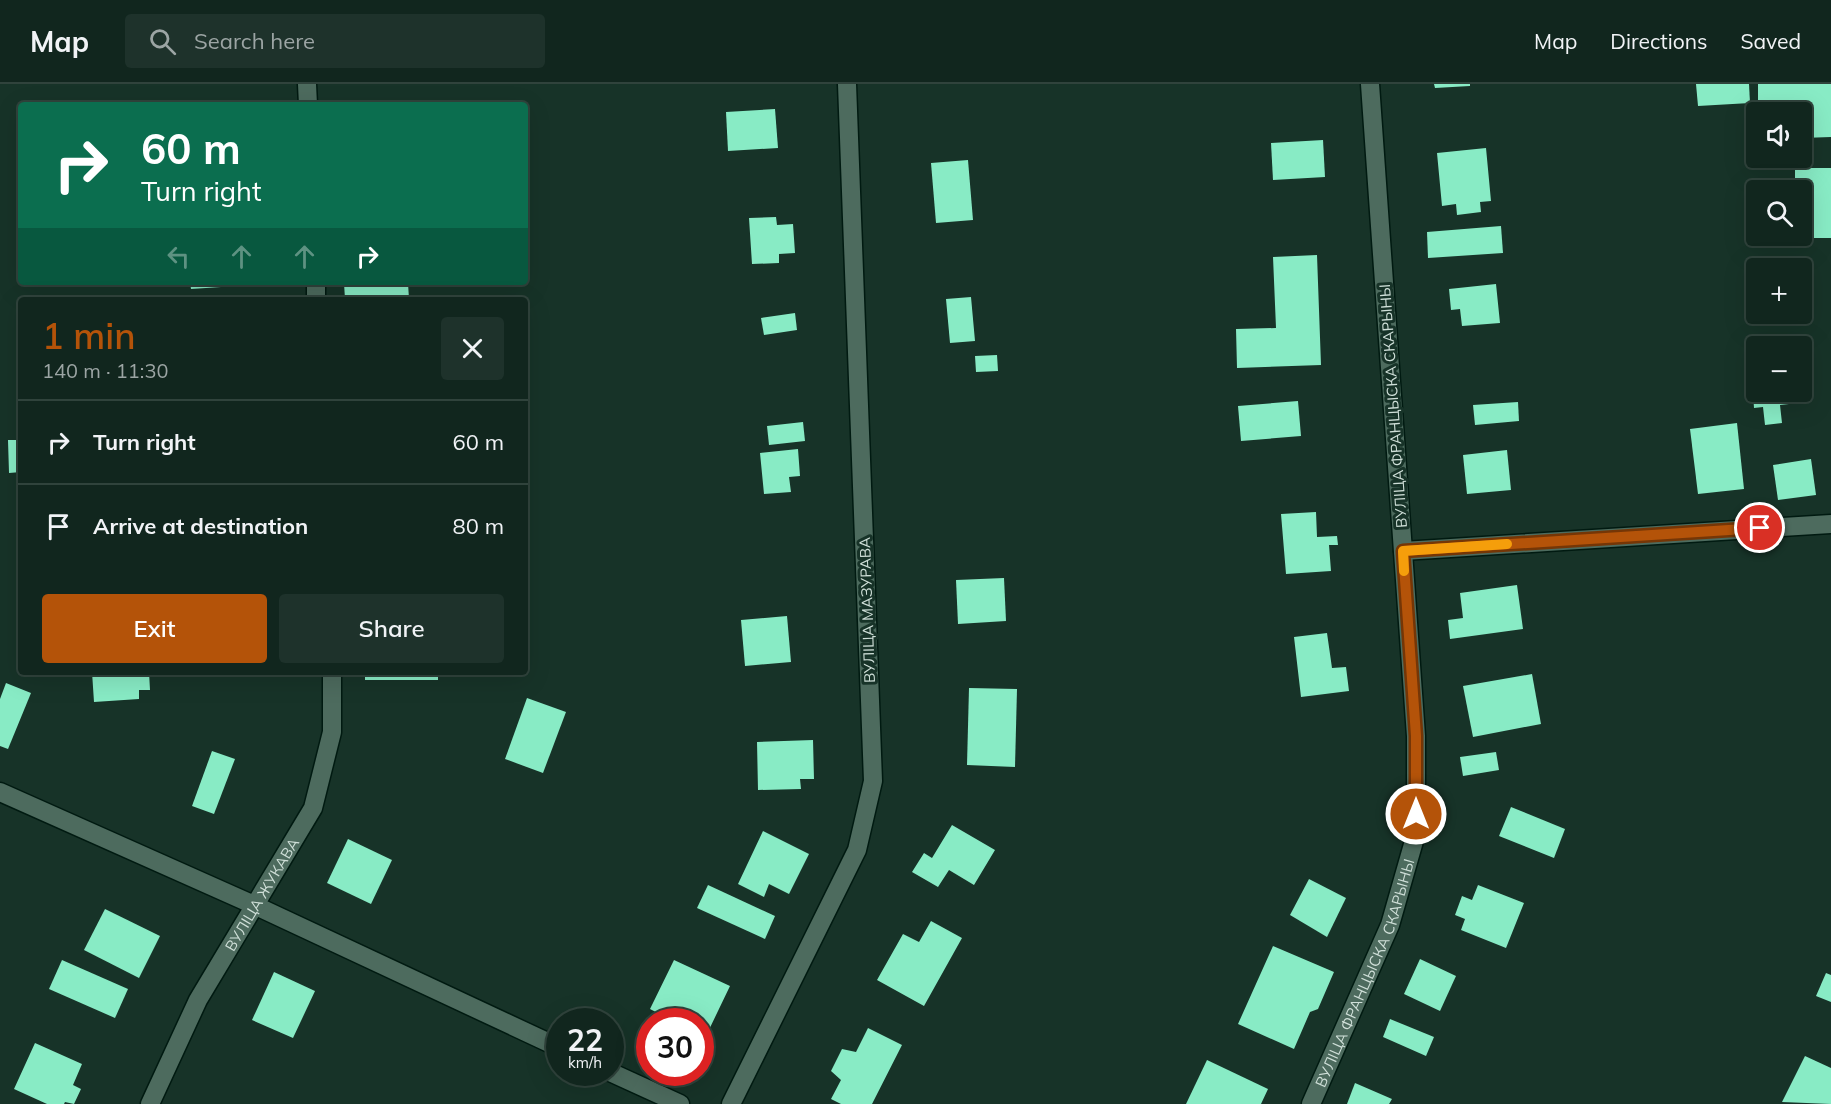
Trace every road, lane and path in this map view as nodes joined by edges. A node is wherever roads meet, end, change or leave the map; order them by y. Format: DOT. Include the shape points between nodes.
graph roads {
  1 [pos="307,84"];
  2 [pos="846,84"];
  3 [pos="1370,84"];
  4 [pos="308,102"];
  5 [pos="1831,524"];
  6 [pos="1403,551"];
  7 [pos="332,675"];
  8 [pos="0,792"];
  9 [pos="254,905"];
  10 [pos="546,1041"];
  11 [pos="624,1078"];
  12 [pos="150,1104"];
  13 [pos="680,1104"];
  14 [pos="731,1104"];
  15 [pos="1311,1104"];
  1 -- 4 [label="street"];
  2 -- 14 [label="street, ВУЛІЦА МАЗУРАВА" via="873,780 857,850"];
  3 -- 6 [label="street, ВУЛІЦА ФРАНЦЫСКА СКАРЫНЫ"];
  5 -- 6 [label="street"];
  6 -- 15 [label="street, ВУЛІЦА ФРАНЦЫСКА СКАРЫНЫ" via="1416,736 1416,834 1389,925"];
  7 -- 9 [label="street, ВУЛІЦА ЖУКАВА" via="332,732 313,808"];
  8 -- 9 [label="street"];
  9 -- 10 [label="street"];
  9 -- 12 [label="street, ВУЛІЦА ЖУКАВА" via="198,1000"];
  11 -- 13 [label="street"];
}
